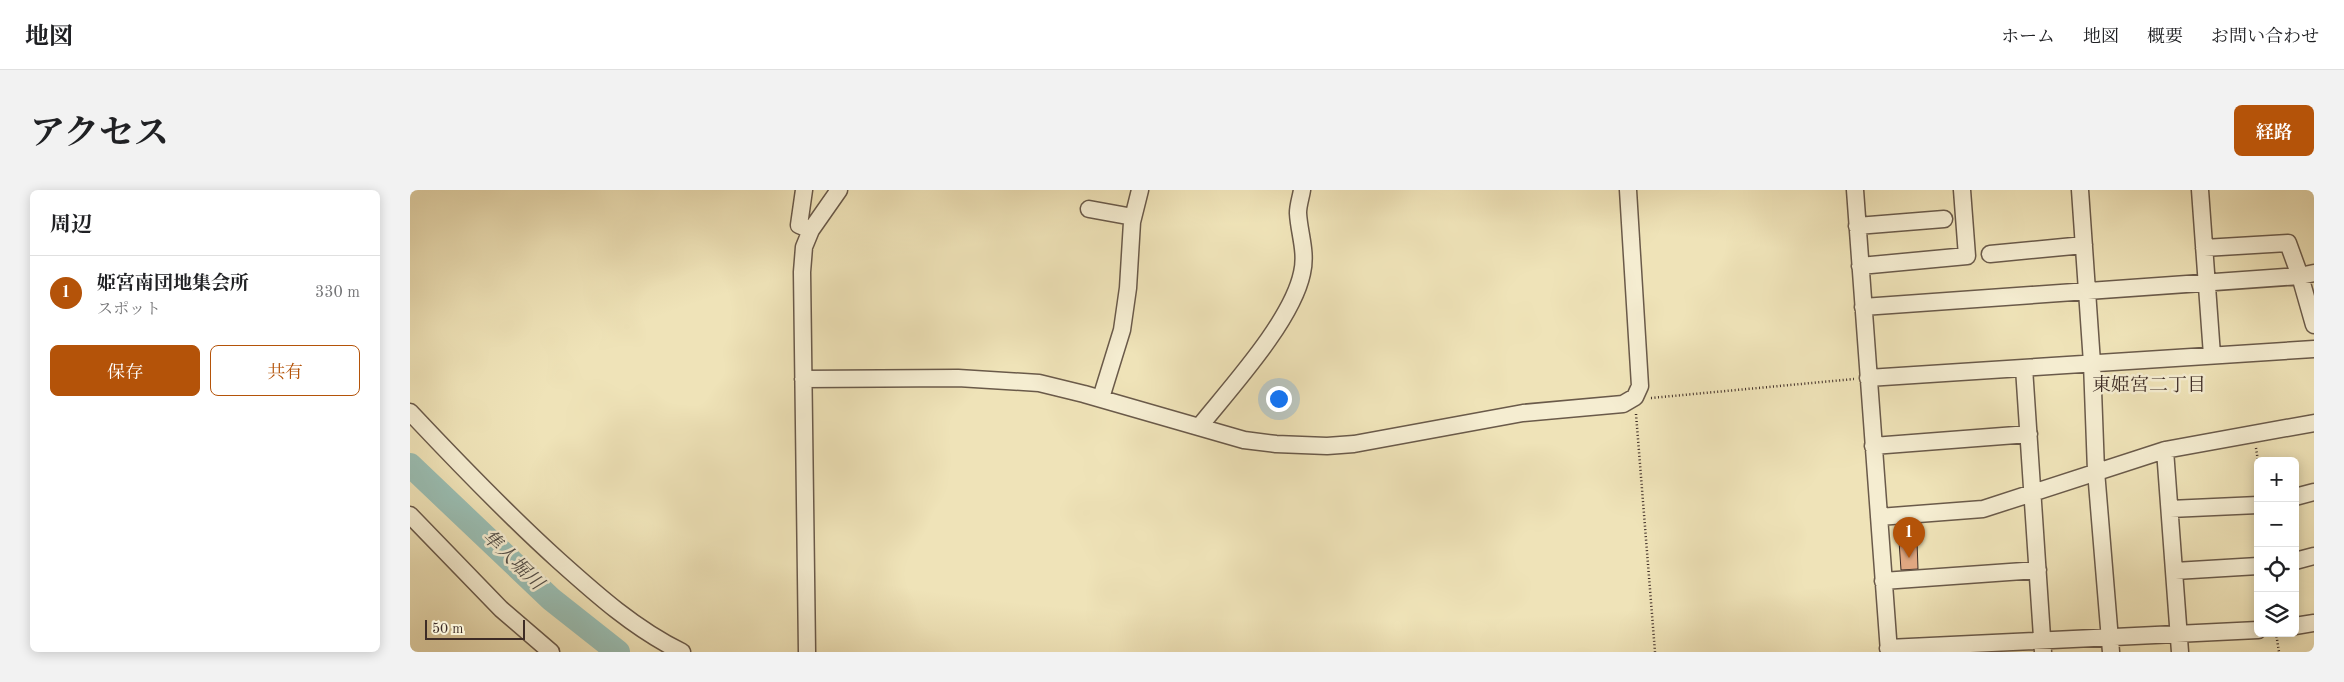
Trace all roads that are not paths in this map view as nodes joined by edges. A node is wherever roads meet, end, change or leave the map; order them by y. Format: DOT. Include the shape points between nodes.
graph roads {
  1 [pos="804,190"];
  2 [pos="840,190"];
  3 [pos="1140,190"];
  4 [pos="1290,190"];
  5 [pos="1302,190"];
  6 [pos="1628,190"];
  7 [pos="1855,190"];
  8 [pos="1962,190"];
  9 [pos="2080,190"];
  10 [pos="2200,190"];
  11 [pos="1089,210"];
  12 [pos="1133,217"];
  13 [pos="1944,218"];
  14 [pos="1857,226"];
  15 [pos="811,230"];
  16 [pos="2084,245"];
  17 [pos="2204,248"];
  18 [pos="1990,254"];
  19 [pos="1860,266"];
  20 [pos="2307,275"];
  21 [pos="2207,281"];
  22 [pos="2088,291"];
  23 [pos="1863,307"];
  24 [pos="2314,325"];
  25 [pos="2314,349"];
  26 [pos="2212,355"];
  27 [pos="2092,363"];
  28 [pos="2024,368"];
  29 [pos="1868,378"];
  30 [pos="803,379"];
  31 [pos="1101,398"];
  32 [pos="410,412"];
  33 [pos="2314,423"];
  34 [pos="1199,427"];
  35 [pos="2029,434"];
  36 [pos="1873,446"];
  37 [pos="2165,450"];
  38 [pos="2096,470"];
  39 [pos="2034,492"];
  40 [pos="2314,492"];
  41 [pos="2299,496"];
  42 [pos="2254,505"];
  43 [pos="2170,509"];
  44 [pos="410,515"];
  45 [pos="1878,517"];
  46 [pos="2314,556"];
  47 [pos="2299,560"];
  48 [pos="2254,566"];
  49 [pos="2038,570"];
  50 [pos="2175,571"];
  51 [pos="1883,581"];
  52 [pos="2314,623"];
  53 [pos="2299,625"];
  54 [pos="2254,630"];
  55 [pos="2179,634"];
  56 [pos="2110,644"];
  57 [pos="2043,646"];
  58 [pos="1888,650"];
  59 [pos="551,652"];
  60 [pos="682,652"];
  61 [pos="807,652"];
  62 [pos="2180,652"];
  1 -- 15 [label="street" via="799,225"];
  2 -- 15 [label="street"];
  3 -- 12 [label="street"];
  4 -- 5 [label="street"];
  5 -- 34 [label="street" via="1298,212 1305,256 1302,275 1290,306 1262,349"];
  6 -- 34 [label="street" via="1640,386 1635,397 1623,404 1523,413 1383,440 1327,446 1244,440"];
  7 -- 14 [label="street"];
  8 -- 19 [label="street" via="1967,256"];
  9 -- 16 [label="street"];
  10 -- 17 [label="street"];
  11 -- 12 [label="street"];
  12 -- 31 [label="street" via="1122,330"];
  13 -- 14 [label="street"];
  14 -- 19 [label="street"];
  15 -- 30 [label="street" via="804,247 802,272"];
  16 -- 18 [label="street"];
  16 -- 22 [label="street"];
  17 -- 20 [label="street" via="2288,243"];
  17 -- 21 [label="street"];
  19 -- 23 [label="street"];
  20 -- 21 [label="street"];
  20 -- 24 [label="street"];
  21 -- 22 [label="street"];
  21 -- 26 [label="street"];
  22 -- 23 [label="street"];
  22 -- 27 [label="street"];
  23 -- 29 [label="street"];
  25 -- 26 [label="street"];
  26 -- 27 [label="street"];
  27 -- 28 [label="street"];
  27 -- 38 [label="street"];
  28 -- 29 [label="street"];
  28 -- 35 [label="street"];
  29 -- 36 [label="street"];
  30 -- 31 [label="street" via="1004,379 1039,383"];
  30 -- 61 [label="street"];
  31 -- 34 [label="street"];
  32 -- 60 [label="street" via="508,515 610,607"];
  33 -- 37 [label="street"];
  35 -- 36 [label="street"];
  35 -- 39 [label="street"];
  36 -- 45 [label="street"];
  37 -- 38 [label="street"];
  37 -- 43 [label="street"];
  38 -- 39 [label="street"];
  38 -- 56 [label="street"];
  39 -- 45 [label="street" via="1983,509"];
  39 -- 49 [label="street"];
  40 -- 41 [label="street"];
  42 -- 43 [label="street"];
  43 -- 50 [label="street"];
  44 -- 59 [label="street" via="501,608"];
  45 -- 51 [label="street"];
  46 -- 47 [label="street"];
  48 -- 50 [label="street"];
  49 -- 51 [label="street"];
  49 -- 57 [label="street"];
  50 -- 55 [label="street"];
  51 -- 58 [label="street"];
  52 -- 53 [label="street"];
  54 -- 55 [label="street"];
  55 -- 56 [label="street"];
  55 -- 62 [label="street"];
  56 -- 57 [label="street"];
  57 -- 58 [label="street"];
}
